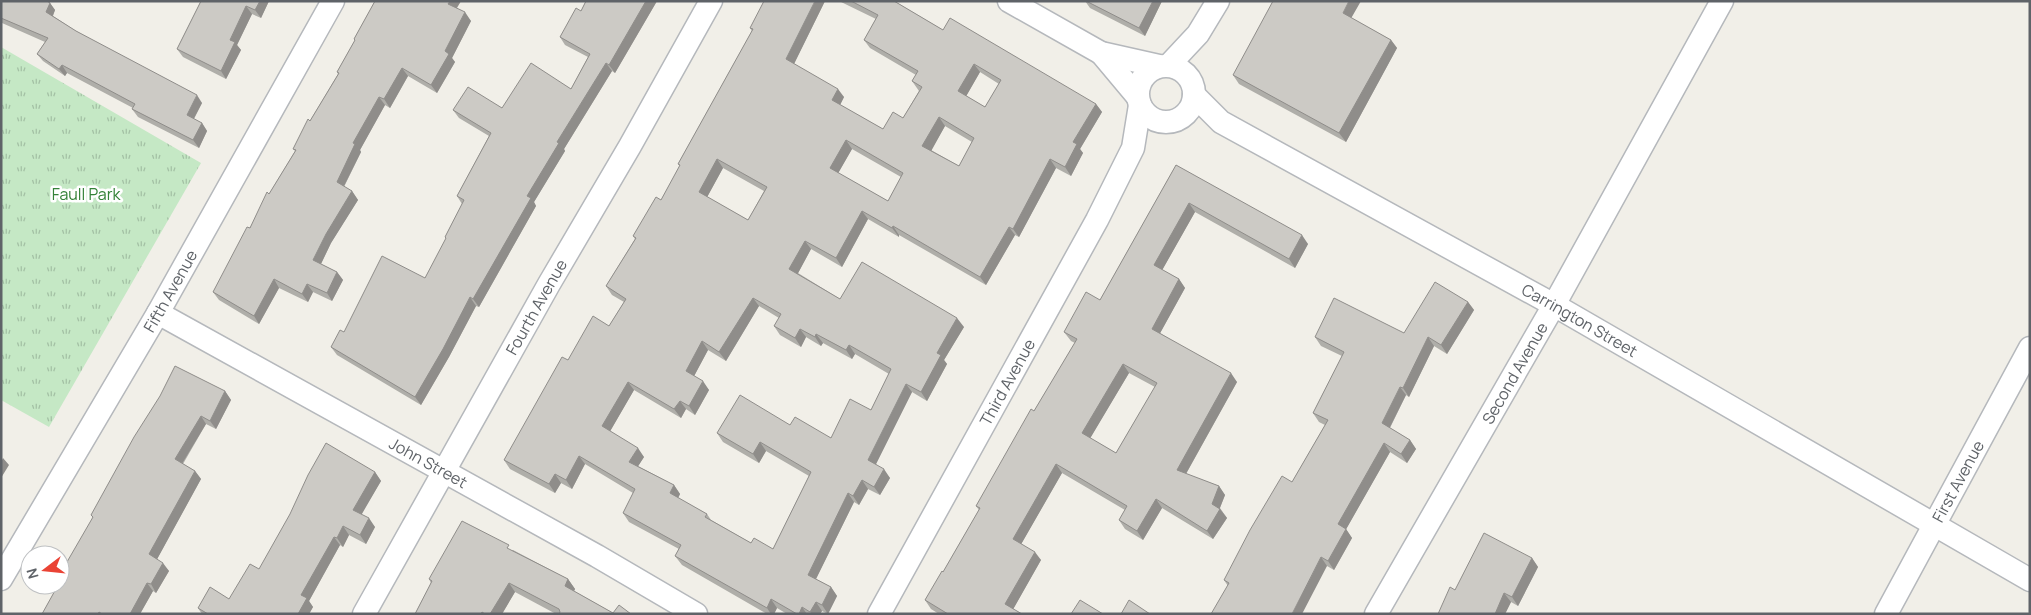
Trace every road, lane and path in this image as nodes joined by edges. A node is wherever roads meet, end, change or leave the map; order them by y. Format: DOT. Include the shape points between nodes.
graph roads {
  1 [pos="333,1"];
  2 [pos="711,1"];
  3 [pos="1009,1"];
  4 [pos="1218,1"];
  5 [pos="1722,1"];
  6 [pos="1101,53"];
  7 [pos="1177,75"];
  8 [pos="1138,100"];
  9 [pos="1170,120"];
  10 [pos="1220,122"];
  11 [pos="1133,148"];
  12 [pos="1554,305"];
  13 [pos="158,313"];
  14 [pos="2030,348"];
  15 [pos="445,471"];
  16 [pos="1935,525"];
  17 [pos="1,579"];
  18 [pos="2030,580"];
  19 [pos="364,614"];
  20 [pos="696,614"];
  21 [pos="879,614"];
  22 [pos="1376,614"];
  23 [pos="1886,614"];
  1 -- 13 [label="street, Fifth Avenue"];
  2 -- 15 [label="street, Fourth Avenue"];
  3 -- 6 [label="street"];
  4 -- 7 [label="street"];
  5 -- 12 [label="street, Second Avenue"];
  6 -- 7 [label="street"];
  6 -- 8 [label="street"];
  7 -- 8 [label="street" via="1151,69 1141,80"];
  7 -- 9 [label="street" via="1192,104 1186,113"];
  7 -- 10 [label="street, Carrington Street"];
  8 -- 9 [label="street" via="1152,119"];
  8 -- 11 [label="street, Third Avenue"];
  9 -- 10 [label="street, Carrington Street"];
  9 -- 11 [label="street, Third Avenue"];
  10 -- 12 [label="street, Carrington Street"];
  11 -- 21 [label="street, Third Avenue" via="1097,220"];
  12 -- 16 [label="street, Carrington Street"];
  12 -- 22 [label="street, Second Avenue"];
  13 -- 15 [label="street, John Street"];
  13 -- 17 [label="street, Fifth Avenue"];
  14 -- 16 [label="street, First Avenue"];
  15 -- 19 [label="street, Fourth Avenue"];
  15 -- 20 [label="street, John Street"];
  16 -- 18 [label="street, Carrington Street"];
  16 -- 23 [label="street, First Avenue"];
}
